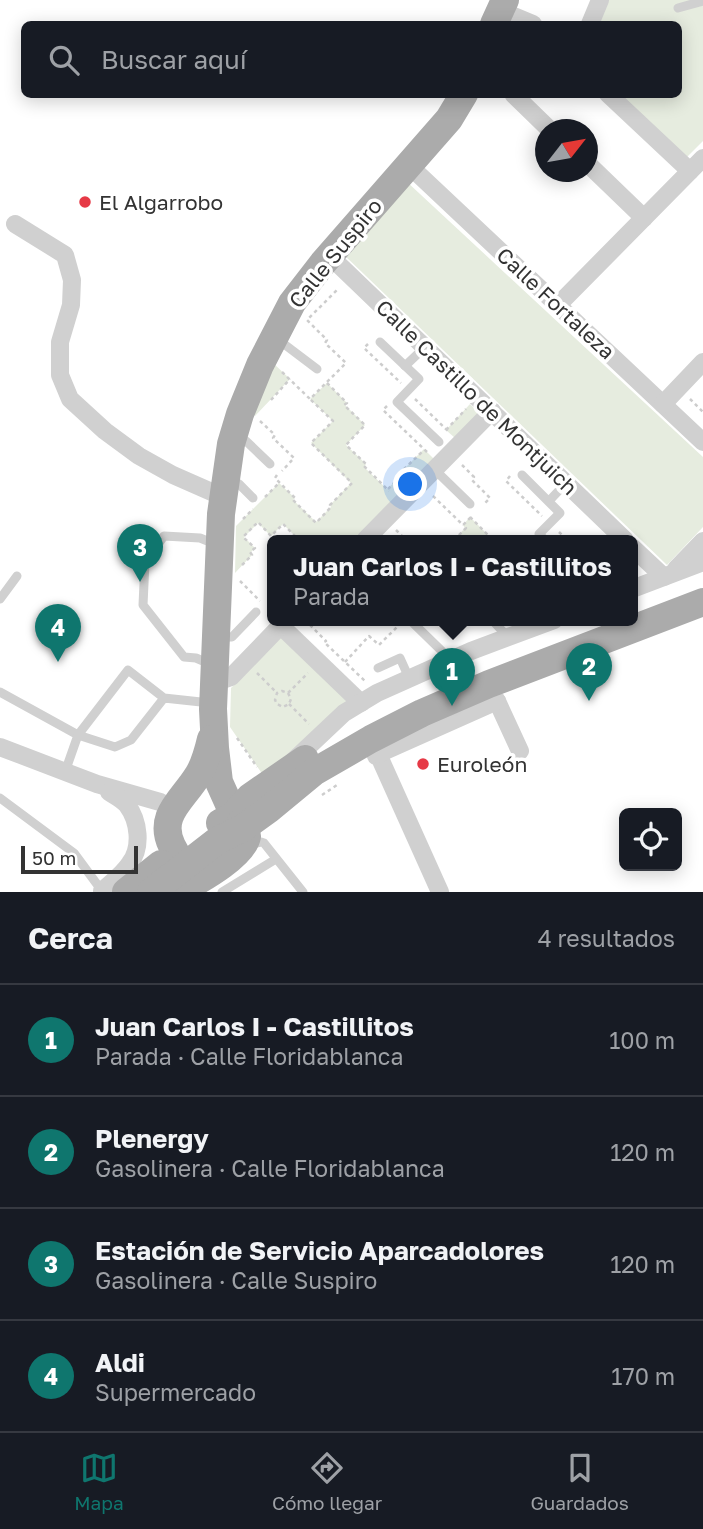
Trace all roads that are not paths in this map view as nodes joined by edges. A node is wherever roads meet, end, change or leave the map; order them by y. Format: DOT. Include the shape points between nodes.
graph roads {
  1 [pos="600,0"];
  2 [pos="703,1"];
  3 [pos="677,8"];
  4 [pos="499,14"];
  5 [pos="526,21"];
  6 [pos="591,21"];
  7 [pos="462,98"];
  8 [pos="517,98"];
  9 [pos="612,98"];
  10 [pos="539,119"];
  11 [pos="703,158"];
  12 [pos="406,168"];
  13 [pos="690,171"];
  14 [pos="598,174"];
  15 [pos="644,218"];
  16 [pos="15,224"];
  17 [pos="327,259"];
  18 [pos="558,305"];
  19 [pos="273,336"];
  20 [pos="380,342"];
  21 [pos="425,346"];
  22 [pos="703,362"];
  23 [pos="405,366"];
  24 [pos="317,369"];
  25 [pos="663,404"];
  26 [pos="492,411"];
  27 [pos="239,442"];
  28 [pos="439,442"];
  29 [pos="703,442"];
  30 [pos="270,464"];
  31 [pos="434,469"];
  32 [pos="517,474"];
  33 [pos="566,483"];
  34 [pos="223,494"];
  35 [pos="253,498"];
  36 [pos="549,501"];
  37 [pos="470,504"];
  38 [pos="370,535"];
  39 [pos="540,535"];
  40 [pos="620,535"];
  41 [pos="703,541"];
  42 [pos="219,545"];
  43 [pos="638,552"];
  44 [pos="703,562"];
  45 [pos="17,576"];
  46 [pos="667,576"];
  47 [pos="703,583"];
  48 [pos="638,587"];
  49 [pos="0,599"];
  50 [pos="703,602"];
  51 [pos="638,608"];
  52 [pos="256,612"];
  53 [pos="281,626"];
  54 [pos="287,626"];
  55 [pos="416,626"];
  56 [pos="498,626"];
  57 [pos="538,626"];
  58 [pos="589,626"];
  59 [pos="215,636"];
  60 [pos="508,637"];
  61 [pos="451,660"];
  62 [pos="378,668"];
  63 [pos="409,678"];
  64 [pos="0,692"];
  65 [pos="493,693"];
  66 [pos="164,698"];
  67 [pos="218,703"];
  68 [pos="361,703"];
  69 [pos="78,735"];
  70 [pos="374,746"];
  71 [pos="0,747"];
  72 [pos="520,751"];
  73 [pos="65,772"];
  74 [pos="268,777"];
  75 [pos="97,784"];
  76 [pos="0,798"];
  77 [pos="177,804"];
  78 [pos="238,831"];
  79 [pos="180,859"];
  80 [pos="276,859"];
  81 [pos="111,892"];
  82 [pos="151,892"];
  83 [pos="179,892"];
  84 [pos="222,892"];
  85 [pos="303,892"];
  86 [pos="440,892"];
  1 -- 6 [label="street"];
  2 -- 3 [label="lane"];
  4 -- 5 [label="street"];
  7 -- 12 [label="main road, Calle Suspiro"];
  8 -- 10 [label="street"];
  9 -- 13 [label="street"];
  11 -- 13 [label="street"];
  12 -- 17 [label="main road, Calle Suspiro"];
  12 -- 18 [label="street, Calle Fortaleza" via="415,171"];
  13 -- 15 [label="street"];
  14 -- 15 [label="street"];
  15 -- 18 [label="street"];
  16 -- 34 [label="street" via="65,255 72,280 71,305 60,342 60,375 70,399 139,456"];
  17 -- 19 [label="main road, Calle Suspiro"];
  17 -- 21 [label="street, Calle Castillo de Montjuich" via="335,261"];
  18 -- 25 [label="street, Calle Fortaleza"];
  19 -- 24 [label="lane"];
  19 -- 27 [label="main road, Calle Suspiro" via="250,388"];
  20 -- 23 [label="lane"];
  21 -- 23 [label="lane"];
  21 -- 26 [label="street, Calle Castillo de Montjuich"];
  22 -- 25 [label="street"];
  23 -- 28 [label="lane" via="418,379 397,402"];
  25 -- 29 [label="street, Calle Fortaleza"];
  26 -- 31 [label="street"];
  26 -- 33 [label="street, Calle Castillo de Montjuich"];
  27 -- 30 [label="lane"];
  27 -- 34 [label="main road, Calle Suspiro"];
  31 -- 37 [label="lane"];
  31 -- 38 [label="street"];
  32 -- 36 [label="lane"];
  33 -- 36 [label="lane"];
  33 -- 40 [label="street, Calle Castillo de Montjuich"];
  34 -- 35 [label="lane" via="239,484"];
  34 -- 42 [label="main road, Calle Suspiro"];
  36 -- 39 [label="lane" via="560,513"];
  41 -- 46 [label="street"];
  42 -- 59 [label="main road, Calle Suspiro"];
  42 -- 67 [label="lane" via="200,538 164,536 145,562 143,605 184,657 196,658"];
  43 -- 46 [label="street"];
  44 -- 46 [label="street"];
  45 -- 49 [label="lane"];
  46 -- 48 [label="street"];
  47 -- 51 [label="main road"];
  50 -- 65 [label="main road"];
  52 -- 59 [label="lane" via="232,637"];
  53 -- 67 [label="street" via="231,677"];
  54 -- 68 [label="street"];
  55 -- 61 [label="lane"];
  56 -- 60 [label="lane"];
  57 -- 60 [label="street"];
  58 -- 74 [label="main road" via="387,710"];
  59 -- 67 [label="main road, Calle Suspiro"];
  60 -- 61 [label="street"];
  61 -- 63 [label="street"];
  62 -- 63 [label="lane" via="400,658"];
  63 -- 68 [label="street"];
  64 -- 69 [label="lane"];
  65 -- 70 [label="main road" via="422,713"];
  65 -- 72 [label="street"];
  66 -- 67 [label="lane"];
  66 -- 69 [label="lane" via="131,740 115,747"];
  66 -- 69 [label="lane" via="128,670"];
  67 -- 77 [label="main road" via="204,764"];
  67 -- 78 [label="main road" via="219,782"];
  68 -- 74 [label="street"];
  69 -- 73 [label="lane"];
  70 -- 78 [label="main road" via="314,772"];
  70 -- 86 [label="street"];
  71 -- 73 [label="street"];
  73 -- 75 [label="street"];
  74 -- 78 [label="main road" via="250,797"];
  75 -- 77 [label="street"];
  75 -- 81 [label="street" via="127,806 138,839 134,858"];
  76 -- 81 [label="lane" via="74,853"];
  77 -- 78 [label="main road" via="201,794 225,800"];
  77 -- 79 [label="main road" via="166,823 167,836"];
  78 -- 79 [label="main road" via="195,838"];
  78 -- 79 [label="main road" via="200,870"];
  78 -- 80 [label="lane" via="261,842"];
  78 -- 83 [label="main road" via="216,870"];
  79 -- 81 [label="main road"];
  79 -- 82 [label="main road"];
  80 -- 84 [label="lane"];
  80 -- 85 [label="lane"];
}
